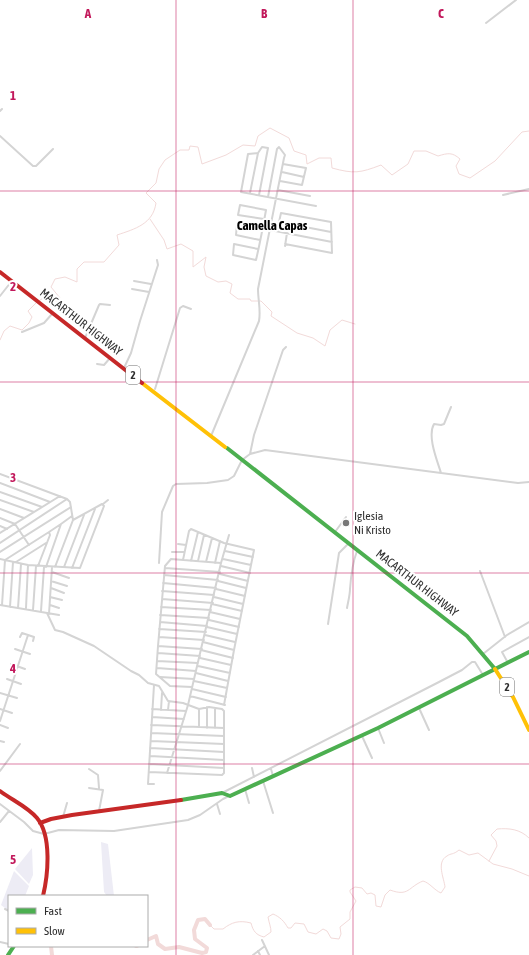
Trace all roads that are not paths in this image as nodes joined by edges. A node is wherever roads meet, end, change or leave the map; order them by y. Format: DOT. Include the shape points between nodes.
graph roads {
  1 [pos="516,0"];
  2 [pos="486,23"];
  3 [pos="0,136"];
  4 [pos="53,149"];
  5 [pos="258,153"];
  6 [pos="283,164"];
  7 [pos="282,172"];
  8 [pos="304,177"];
  9 [pos="280,181"];
  10 [pos="529,189"];
  11 [pos="278,190"];
  12 [pos="250,193"];
  13 [pos="259,195"];
  14 [pos="310,196"];
  15 [pos="503,196"];
  16 [pos="268,197"];
  17 [pos="276,198"];
  18 [pos="316,206"];
  19 [pos="264,219"];
  20 [pos="279,222"];
  21 [pos="262,229"];
  22 [pos="270,230"];
  23 [pos="277,231"];
  24 [pos="331,232"];
  25 [pos="287,233"];
  26 [pos="260,240"];
  27 [pos="332,242"];
  28 [pos="258,249"];
  29 [pos="157,260"];
  30 [pos="0,272"];
  31 [pos="12,281"];
  32 [pos="134,281"];
  33 [pos="151,284"];
  34 [pos="132,289"];
  35 [pos="149,292"];
  36 [pos="0,296"];
  37 [pos="110,305"];
  38 [pos="191,309"];
  39 [pos="53,313"];
  40 [pos="22,332"];
  41 [pos="85,338"];
  42 [pos="286,347"];
  43 [pos="110,358"];
  44 [pos="97,364"];
  45 [pos="124,368"];
  46 [pos="131,373"];
  47 [pos="155,389"];
  48 [pos="167,401"];
  49 [pos="451,407"];
  50 [pos="211,436"];
  51 [pos="250,454"];
  52 [pos="242,460"];
  53 [pos="440,473"];
  54 [pos="0,474"];
  55 [pos="529,482"];
  56 [pos="0,483"];
  57 [pos="0,492"];
  58 [pos="60,496"];
  59 [pos="67,499"];
  60 [pos="0,500"];
  61 [pos="108,500"];
  62 [pos="50,502"];
  63 [pos="103,504"];
  64 [pos="71,506"];
  65 [pos="42,507"];
  66 [pos="95,508"];
  67 [pos="0,509"];
  68 [pos="34,512"];
  69 [pos="84,514"];
  70 [pos="72,516"];
  71 [pos="346,517"];
  72 [pos="0,518"];
  73 [pos="24,518"];
  74 [pos="73,520"];
  75 [pos="15,524"];
  76 [pos="61,524"];
  77 [pos="0,526"];
  78 [pos="7,529"];
  79 [pos="19,530"];
  80 [pos="49,532"];
  81 [pos="198,532"];
  82 [pos="334,532"];
  83 [pos="0,533"];
  84 [pos="204,535"];
  85 [pos="229,535"];
  86 [pos="24,537"];
  87 [pos="212,538"];
  88 [pos="220,541"];
  89 [pos="0,542"];
  90 [pos="47,542"];
  91 [pos="349,543"];
  92 [pos="178,544"];
  93 [pos="227,544"];
  94 [pos="29,545"];
  95 [pos="186,545"];
  96 [pos="358,550"];
  97 [pos="225,551"];
  98 [pos="0,552"];
  99 [pos="172,552"];
  100 [pos="184,552"];
  101 [pos="253,557"];
  102 [pos="223,558"];
  103 [pos="0,559"];
  104 [pos="5,560"];
  105 [pos="183,560"];
  106 [pos="191,561"];
  107 [pos="198,561"];
  108 [pos="14,562"];
  109 [pos="206,562"];
  110 [pos="215,563"];
  111 [pos="21,564"];
  112 [pos="159,564"];
  113 [pos="28,565"];
  114 [pos="221,565"];
  115 [pos="251,565"];
  116 [pos="37,566"];
  117 [pos="45,567"];
  118 [pos="54,567"];
  119 [pos="64,567"];
  120 [pos="72,568"];
  121 [pos="80,568"];
  122 [pos="84,568"];
  123 [pos="164,568"];
  124 [pos="52,572"];
  125 [pos="480,572"];
  126 [pos="220,573"];
  127 [pos="250,573"];
  128 [pos="164,576"];
  129 [pos="69,578"];
  130 [pos="51,581"];
  131 [pos="218,581"];
  132 [pos="248,581"];
  133 [pos="163,583"];
  134 [pos="67,586"];
  135 [pos="51,588"];
  136 [pos="216,588"];
  137 [pos="246,588"];
  138 [pos="162,591"];
  139 [pos="64,593"];
  140 [pos="214,596"];
  141 [pos="245,596"];
  142 [pos="50,597"];
  143 [pos="162,599"];
  144 [pos="62,600"];
  145 [pos="212,604"];
  146 [pos="243,604"];
  147 [pos="1,605"];
  148 [pos="50,605"];
  149 [pos="10,607"];
  150 [pos="161,607"];
  151 [pos="18,608"];
  152 [pos="59,608"];
  153 [pos="347,608"];
  154 [pos="26,609"];
  155 [pos="33,610"];
  156 [pos="211,611"];
  157 [pos="242,611"];
  158 [pos="41,612"];
  159 [pos="48,613"];
  160 [pos="58,615"];
  161 [pos="160,615"];
  162 [pos="209,619"];
  163 [pos="240,619"];
  164 [pos="160,622"];
  165 [pos="529,622"];
  166 [pos="328,624"];
  167 [pos="207,627"];
  168 [pos="238,627"];
  169 [pos="159,629"];
  170 [pos="205,634"];
  171 [pos="237,634"];
  172 [pos="28,635"];
  173 [pos="20,637"];
  174 [pos="159,637"];
  175 [pos="505,637"];
  176 [pos="529,637"];
  177 [pos="33,641"];
  178 [pos="203,641"];
  179 [pos="235,642"];
  180 [pos="158,646"];
  181 [pos="15,649"];
  182 [pos="201,650"];
  183 [pos="234,650"];
  184 [pos="22,652"];
  185 [pos="529,652"];
  186 [pos="158,653"];
  187 [pos="30,654"];
  188 [pos="483,654"];
  189 [pos="200,657"];
  190 [pos="233,658"];
  191 [pos="157,660"];
  192 [pos="508,663"];
  193 [pos="11,664"];
  194 [pos="198,665"];
  195 [pos="231,665"];
  196 [pos="18,666"];
  197 [pos="157,668"];
  198 [pos="25,669"];
  199 [pos="496,670"];
  200 [pos="196,672"];
  201 [pos="230,673"];
  202 [pos="483,675"];
  203 [pos="158,677"];
  204 [pos="7,679"];
  205 [pos="194,680"];
  206 [pos="13,681"];
  207 [pos="228,681"];
  208 [pos="21,684"];
  209 [pos="154,685"];
  210 [pos="192,688"];
  211 [pos="227,688"];
  212 [pos="162,692"];
  213 [pos="0,693"];
  214 [pos="8,696"];
  215 [pos="190,696"];
  216 [pos="226,697"];
  217 [pos="17,698"];
  218 [pos="169,701"];
  219 [pos="188,705"];
  220 [pos="207,707"];
  221 [pos="215,708"];
  222 [pos="419,708"];
  223 [pos="0,709"];
  224 [pos="152,709"];
  225 [pos="199,709"];
  226 [pos="3,710"];
  227 [pos="160,710"];
  228 [pos="168,710"];
  229 [pos="186,711"];
  230 [pos="12,713"];
  231 [pos="152,717"];
  232 [pos="184,719"];
  233 [pos="0,721"];
  234 [pos="0,725"];
  235 [pos="151,725"];
  236 [pos="181,726"];
  237 [pos="199,727"];
  238 [pos="8,728"];
  239 [pos="207,728"];
  240 [pos="215,728"];
  241 [pos="224,728"];
  242 [pos="378,728"];
  243 [pos="428,730"];
  244 [pos="529,730"];
  245 [pos="151,733"];
  246 [pos="179,734"];
  247 [pos="224,736"];
  248 [pos="362,736"];
  249 [pos="0,741"];
  250 [pos="150,741"];
  251 [pos="4,742"];
  252 [pos="176,743"];
  253 [pos="384,743"];
  254 [pos="20,744"];
  255 [pos="224,744"];
  256 [pos="150,748"];
  257 [pos="174,750"];
  258 [pos="224,752"];
  259 [pos="150,756"];
  260 [pos="172,757"];
  261 [pos="372,758"];
  262 [pos="224,760"];
  263 [pos="149,764"];
  264 [pos="169,765"];
  265 [pos="224,768"];
  266 [pos="252,768"];
  267 [pos="89,769"];
  268 [pos="270,769"];
  269 [pos="0,771"];
  270 [pos="149,772"];
  271 [pos="167,773"];
  272 [pos="273,776"];
  273 [pos="254,777"];
  274 [pos="263,781"];
  275 [pos="154,784"];
  276 [pos="89,788"];
  277 [pos="99,788"];
  278 [pos="245,790"];
  279 [pos="0,791"];
  280 [pos="222,793"];
  281 [pos="230,796"];
  282 [pos="67,803"];
  283 [pos="249,803"];
  284 [pos="0,804"];
  285 [pos="217,804"];
  286 [pos="9,811"];
  287 [pos="99,811"];
  288 [pos="273,813"];
  289 [pos="220,814"];
  290 [pos="63,817"];
  291 [pos="0,822"];
  292 [pos="40,823"];
  293 [pos="44,834"];
  294 [pos="43,895"];
  295 [pos="4,909"];
  296 [pos="8,911"];
  297 [pos="262,940"];
  298 [pos="265,946"];
  299 [pos="258,951"];
  300 [pos="253,955"];
  301 [pos="260,955"];
  302 [pos="269,955"];
  1 -- 2 [label="street"];
  3 -- 4 [label="street" via="33,166"];
  5 -- 12 [label="street"];
  5 -- 12 [label="street" via="248,154 241,192"];
  5 -- 13 [label="street" via="262,147 268,148"];
  6 -- 7 [label="street"];
  6 -- 8 [label="street" via="306,168"];
  6 -- 16 [label="street" via="285,155 279,147"];
  7 -- 8 [label="street"];
  7 -- 9 [label="street"];
  8 -- 9 [label="street" via="302,185"];
  9 -- 11 [label="street"];
  10 -- 15 [label="street"];
  11 -- 14 [label="street"];
  11 -- 17 [label="street"];
  12 -- 13 [label="street"];
  13 -- 16 [label="street"];
  16 -- 17 [label="street"];
  17 -- 18 [label="street"];
  17 -- 22 [label="street"];
  19 -- 19 [label="street" via="266,210 240,205 238,215"];
  19 -- 21 [label="street"];
  20 -- 23 [label="street"];
  20 -- 24 [label="street"];
  20 -- 24 [label="street" via="281,212 330,222"];
  21 -- 22 [label="street"];
  21 -- 26 [label="street"];
  21 -- 26 [label="street" via="237,224 236,235"];
  22 -- 23 [label="street"];
  22 -- 50 [label="street" via="258,289 259,321"];
  23 -- 25 [label="street"];
  24 -- 27 [label="street"];
  25 -- 27 [label="street"];
  25 -- 27 [label="street" via="285,245 331,253"];
  26 -- 28 [label="street"];
  28 -- 28 [label="street" via="234,244 233,255 256,260"];
  29 -- 33 [label="street" via="158,265"];
  30 -- 31 [label="main road, MACARTHUR HIGHWAY / 2"];
  31 -- 36 [label="street"];
  31 -- 39 [label="main road, MACARTHUR HIGHWAY / 2"];
  32 -- 33 [label="street"];
  33 -- 35 [label="street"];
  34 -- 35 [label="street"];
  35 -- 45 [label="street"];
  37 -- 41 [label="street" via="99,305"];
  38 -- 47 [label="street" via="183,306 180,308"];
  39 -- 40 [label="street" via="44,323"];
  39 -- 41 [label="main road, MACARTHUR HIGHWAY / 2"];
  41 -- 43 [label="main road, MACARTHUR HIGHWAY / 2"];
  42 -- 51 [label="street" via="254,435"];
  43 -- 44 [label="street" via="104,365"];
  43 -- 45 [label="main road, MACARTHUR HIGHWAY / 2"];
  45 -- 46 [label="main road, MACARTHUR HIGHWAY / 2"];
  46 -- 47 [label="main road" via="138,375"];
  46 -- 48 [label="main road, MACARTHUR HIGHWAY / 2"];
  47 -- 48 [label="main road"];
  48 -- 50 [label="main road, MACARTHUR HIGHWAY / 2"];
  49 -- 53 [label="street" via="444,424 434,424 432,431"];
  50 -- 52 [label="main road, MACARTHUR HIGHWAY / 2"];
  51 -- 52 [label="street"];
  51 -- 53 [label="street" via="265,450"];
  52 -- 82 [label="main road, MACARTHUR HIGHWAY / 2"];
  52 -- 112 [label="street" via="234,476 228,480 173,486 162,512"];
  53 -- 55 [label="street" via="518,483"];
  54 -- 58 [label="street"];
  56 -- 62 [label="street"];
  57 -- 65 [label="street"];
  58 -- 59 [label="street"];
  58 -- 62 [label="street"];
  59 -- 64 [label="street"];
  59 -- 79 [label="street"];
  60 -- 68 [label="street"];
  61 -- 63 [label="street"];
  62 -- 65 [label="street"];
  63 -- 66 [label="street"];
  63 -- 121 [label="street"];
  64 -- 70 [label="street"];
  64 -- 86 [label="street"];
  65 -- 68 [label="street"];
  66 -- 69 [label="street"];
  66 -- 120 [label="street"];
  67 -- 73 [label="street"];
  68 -- 73 [label="street"];
  69 -- 74 [label="street"];
  69 -- 119 [label="street"];
  70 -- 74 [label="street"];
  70 -- 76 [label="street"];
  71 -- 82 [label="street"];
  72 -- 75 [label="street"];
  73 -- 75 [label="street"];
  74 -- 118 [label="street"];
  75 -- 78 [label="street"];
  75 -- 79 [label="street"];
  76 -- 80 [label="street"];
  76 -- 117 [label="street"];
  77 -- 78 [label="street"];
  78 -- 83 [label="street"];
  79 -- 86 [label="street"];
  79 -- 89 [label="street"];
  80 -- 90 [label="street"];
  80 -- 94 [label="street"];
  81 -- 84 [label="street"];
  81 -- 95 [label="street" via="190,529"];
  81 -- 106 [label="street"];
  82 -- 91 [label="main road, MACARTHUR HIGHWAY / 2"];
  84 -- 87 [label="street"];
  84 -- 107 [label="street"];
  85 -- 93 [label="street"];
  86 -- 94 [label="street"];
  86 -- 98 [label="street"];
  87 -- 88 [label="street"];
  87 -- 109 [label="street"];
  88 -- 93 [label="street"];
  88 -- 110 [label="street"];
  90 -- 108 [label="street"];
  90 -- 116 [label="street"];
  91 -- 96 [label="main road, MACARTHUR HIGHWAY / 2"];
  91 -- 166 [label="street" via="339,553"];
  92 -- 95 [label="street"];
  93 -- 97 [label="street"];
  93 -- 101 [label="street" via="254,550"];
  94 -- 104 [label="street"];
  95 -- 100 [label="street"];
  96 -- 153 [label="street" via="350,578"];
  96 -- 188 [label="main road, MACARTHUR HIGHWAY / 2" via="454,625"];
  97 -- 101 [label="street"];
  97 -- 102 [label="street"];
  99 -- 100 [label="street"];
  100 -- 105 [label="street"];
  101 -- 115 [label="street"];
  102 -- 114 [label="street"];
  102 -- 115 [label="street"];
  103 -- 104 [label="street"];
  104 -- 108 [label="street"];
  104 -- 147 [label="street"];
  105 -- 106 [label="street"];
  105 -- 123 [label="street" via="171,559"];
  106 -- 107 [label="street"];
  107 -- 109 [label="street"];
  108 -- 111 [label="street"];
  108 -- 149 [label="street"];
  109 -- 110 [label="street"];
  110 -- 114 [label="street"];
  111 -- 113 [label="street"];
  111 -- 151 [label="street"];
  113 -- 116 [label="street"];
  113 -- 154 [label="street"];
  114 -- 126 [label="street"];
  114 -- 127 [label="street"];
  115 -- 127 [label="street"];
  116 -- 117 [label="street"];
  116 -- 155 [label="street"];
  117 -- 118 [label="street"];
  117 -- 158 [label="street"];
  118 -- 119 [label="street"];
  118 -- 124 [label="street"];
  119 -- 120 [label="street"];
  120 -- 121 [label="street"];
  121 -- 122 [label="street"];
  123 -- 126 [label="street"];
  123 -- 128 [label="street"];
  124 -- 129 [label="street"];
  124 -- 130 [label="street"];
  125 -- 175 [label="street"];
  126 -- 131 [label="street"];
  126 -- 132 [label="street"];
  127 -- 132 [label="street"];
  128 -- 131 [label="street"];
  128 -- 133 [label="street"];
  130 -- 134 [label="street"];
  130 -- 135 [label="street"];
  131 -- 136 [label="street"];
  131 -- 137 [label="street"];
  132 -- 137 [label="street"];
  133 -- 136 [label="street"];
  133 -- 138 [label="street"];
  135 -- 139 [label="street"];
  135 -- 142 [label="street"];
  136 -- 140 [label="street"];
  136 -- 141 [label="street"];
  137 -- 141 [label="street"];
  138 -- 140 [label="street"];
  138 -- 143 [label="street"];
  140 -- 145 [label="street"];
  140 -- 146 [label="street"];
  141 -- 146 [label="street"];
  142 -- 144 [label="street"];
  142 -- 148 [label="street"];
  143 -- 145 [label="street"];
  143 -- 150 [label="street"];
  145 -- 156 [label="street"];
  145 -- 157 [label="street"];
  146 -- 157 [label="street"];
  147 -- 149 [label="street"];
  148 -- 152 [label="street"];
  148 -- 159 [label="street"];
  149 -- 151 [label="street"];
  150 -- 156 [label="street"];
  150 -- 161 [label="street"];
  151 -- 154 [label="street"];
  154 -- 155 [label="street"];
  155 -- 158 [label="street"];
  156 -- 162 [label="street"];
  156 -- 163 [label="street"];
  157 -- 163 [label="street"];
  158 -- 159 [label="street"];
  159 -- 160 [label="street"];
  159 -- 209 [label="street" via="55,630 94,646"];
  161 -- 162 [label="street"];
  161 -- 164 [label="street"];
  162 -- 167 [label="street"];
  162 -- 168 [label="street"];
  163 -- 168 [label="street"];
  164 -- 167 [label="street"];
  164 -- 169 [label="street"];
  165 -- 175 [label="street"];
  167 -- 170 [label="street"];
  167 -- 171 [label="street"];
  168 -- 171 [label="street"];
  169 -- 170 [label="street"];
  169 -- 174 [label="street"];
  170 -- 178 [label="street"];
  170 -- 179 [label="street"];
  171 -- 179 [label="street"];
  172 -- 173 [label="street" via="22,633"];
  172 -- 177 [label="street" via="34,638"];
  172 -- 184 [label="street"];
  174 -- 178 [label="street"];
  174 -- 180 [label="street"];
  175 -- 188 [label="street"];
  176 -- 192 [label="street" via="502,652"];
  178 -- 182 [label="street"];
  178 -- 183 [label="street"];
  179 -- 183 [label="street"];
  180 -- 182 [label="street"];
  180 -- 186 [label="street"];
  181 -- 184 [label="street"];
  182 -- 189 [label="street"];
  182 -- 190 [label="street"];
  183 -- 190 [label="street"];
  184 -- 187 [label="street"];
  184 -- 196 [label="street"];
  185 -- 192 [label="main road"];
  186 -- 189 [label="street"];
  186 -- 191 [label="street"];
  188 -- 199 [label="main road, MACARTHUR HIGHWAY / 2"];
  189 -- 194 [label="street"];
  189 -- 195 [label="street"];
  190 -- 195 [label="street"];
  191 -- 194 [label="street"];
  191 -- 197 [label="street"];
  192 -- 199 [label="main road"];
  193 -- 196 [label="street"];
  194 -- 200 [label="street"];
  194 -- 201 [label="street"];
  195 -- 201 [label="street"];
  196 -- 198 [label="street"];
  196 -- 206 [label="street"];
  197 -- 200 [label="street"];
  197 -- 203 [label="street"];
  199 -- 202 [label="main road"];
  199 -- 244 [label="main road, MACARTHUR HIGHWAY / 2"];
  200 -- 205 [label="street"];
  200 -- 207 [label="street"];
  201 -- 207 [label="street"];
  202 -- 222 [label="main road"];
  202 -- 268 [label="street" via="475,662 472,662 462,670"];
  203 -- 205 [label="street"];
  203 -- 210 [label="street" via="170,686"];
  204 -- 206 [label="street"];
  205 -- 210 [label="street"];
  205 -- 211 [label="street"];
  206 -- 208 [label="street"];
  206 -- 214 [label="street"];
  207 -- 211 [label="street"];
  209 -- 212 [label="street" via="160,687"];
  209 -- 224 [label="street"];
  210 -- 215 [label="street"];
  210 -- 216 [label="street"];
  211 -- 216 [label="street"];
  212 -- 218 [label="street"];
  212 -- 227 [label="street"];
  213 -- 214 [label="street"];
  214 -- 217 [label="street"];
  214 -- 226 [label="street"];
  215 -- 216 [label="street" via="225,705"];
  215 -- 219 [label="street"];
  218 -- 219 [label="street"];
  218 -- 228 [label="street"];
  219 -- 225 [label="street"];
  219 -- 229 [label="street"];
  220 -- 221 [label="street"];
  220 -- 225 [label="street"];
  220 -- 239 [label="street"];
  221 -- 240 [label="street"];
  221 -- 241 [label="street" via="224,711"];
  222 -- 242 [label="main road"];
  222 -- 243 [label="street"];
  223 -- 226 [label="street"];
  224 -- 227 [label="street"];
  224 -- 231 [label="street"];
  225 -- 237 [label="street"];
  226 -- 230 [label="street"];
  226 -- 233 [label="street"];
  227 -- 228 [label="street"];
  228 -- 229 [label="street"];
  229 -- 232 [label="street"];
  231 -- 232 [label="street"];
  231 -- 235 [label="street"];
  232 -- 236 [label="street"];
  234 -- 238 [label="street"];
  235 -- 236 [label="street"];
  235 -- 245 [label="street"];
  236 -- 237 [label="street"];
  236 -- 246 [label="street"];
  237 -- 239 [label="street"];
  239 -- 240 [label="street"];
  240 -- 241 [label="street"];
  241 -- 247 [label="street"];
  242 -- 248 [label="main road"];
  242 -- 253 [label="street"];
  245 -- 246 [label="street"];
  245 -- 250 [label="street"];
  246 -- 247 [label="street"];
  246 -- 252 [label="street"];
  247 -- 255 [label="street"];
  248 -- 261 [label="street"];
  248 -- 272 [label="main road"];
  249 -- 251 [label="street"];
  250 -- 252 [label="street"];
  250 -- 256 [label="street"];
  252 -- 255 [label="street"];
  252 -- 257 [label="street"];
  254 -- 269 [label="street"];
  255 -- 258 [label="street"];
  256 -- 257 [label="street"];
  256 -- 259 [label="street"];
  257 -- 258 [label="street"];
  257 -- 260 [label="street"];
  258 -- 262 [label="street"];
  259 -- 260 [label="street"];
  259 -- 263 [label="street"];
  260 -- 262 [label="street"];
  260 -- 264 [label="street"];
  262 -- 265 [label="street"];
  263 -- 264 [label="street"];
  263 -- 270 [label="street"];
  264 -- 265 [label="street"];
  264 -- 271 [label="street"];
  265 -- 271 [label="street" via="222,775"];
  266 -- 273 [label="street"];
  267 -- 277 [label="street" via="98,775"];
  268 -- 272 [label="street"];
  268 -- 273 [label="street"];
  270 -- 271 [label="street"];
  270 -- 275 [label="street" via="148,784"];
  272 -- 274 [label="main road"];
  273 -- 280 [label="street"];
  274 -- 278 [label="main road"];
  274 -- 288 [label="street"];
  276 -- 277 [label="street"];
  277 -- 287 [label="street" via="103,793"];
  278 -- 281 [label="main road"];
  278 -- 283 [label="street"];
  279 -- 292 [label="main road"];
  280 -- 281 [label="main road"];
  280 -- 287 [label="main road"];
  281 -- 285 [label="street"];
  282 -- 290 [label="street"];
  284 -- 286 [label="street"];
  285 -- 289 [label="street"];
  285 -- 293 [label="street" via="188,820 114,831 60,830"];
  286 -- 291 [label="street"];
  286 -- 293 [label="street" via="33,831"];
  287 -- 290 [label="main road"];
  290 -- 292 [label="main road"];
  292 -- 293 [label="main road"];
  293 -- 294 [label="main road" via="47,866"];
  295 -- 296 [label="street"];
  297 -- 298 [label="street"];
  298 -- 299 [label="street"];
  298 -- 302 [label="street"];
  299 -- 300 [label="street"];
  299 -- 301 [label="street"];
}
